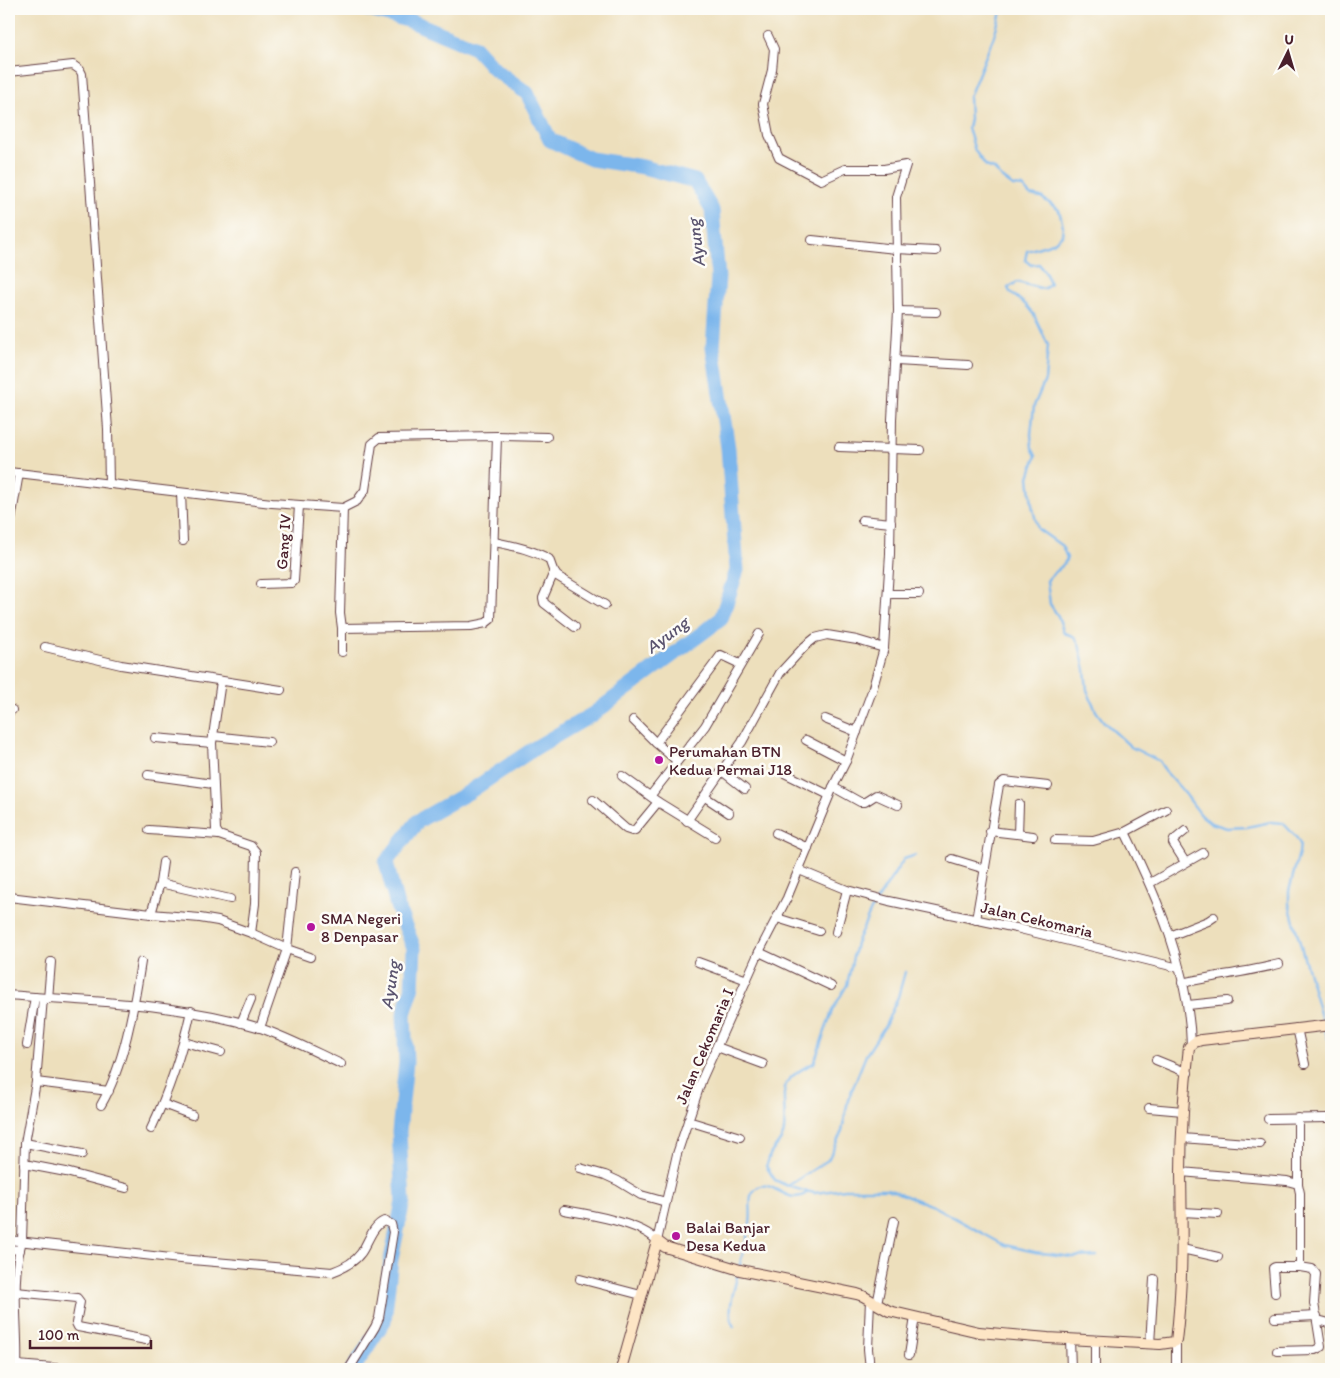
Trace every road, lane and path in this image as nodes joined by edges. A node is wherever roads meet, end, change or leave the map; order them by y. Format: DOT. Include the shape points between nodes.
graph roads {
  1 [pos="768,36"];
  2 [pos="9,72"];
  3 [pos="812,240"];
  4 [pos="896,249"];
  5 [pos="936,251"];
  6 [pos="898,311"];
  7 [pos="936,312"];
  8 [pos="896,361"];
  9 [pos="968,365"];
  10 [pos="497,436"];
  11 [pos="547,437"];
  12 [pos="839,448"];
  13 [pos="892,449"];
  14 [pos="920,450"];
  15 [pos="9,472"];
  16 [pos="18,473"];
  17 [pos="109,484"];
  18 [pos="181,493"];
  19 [pos="299,506"];
  20 [pos="343,508"];
  21 [pos="862,520"];
  22 [pos="891,523"];
  23 [pos="10,526"];
  24 [pos="183,541"];
  25 [pos="494,542"];
  26 [pos="554,572"];
  27 [pos="261,584"];
  28 [pos="889,594"];
  29 [pos="919,594"];
  30 [pos="605,605"];
  31 [pos="576,627"];
  32 [pos="342,628"];
  33 [pos="758,634"];
  34 [pos="45,647"];
  35 [pos="884,648"];
  36 [pos="342,652"];
  37 [pos="740,664"];
  38 [pos="221,681"];
  39 [pos="281,690"];
  40 [pos="825,719"];
  41 [pos="633,720"];
  42 [pos="857,732"];
  43 [pos="155,738"];
  44 [pos="213,740"];
  45 [pos="806,740"];
  46 [pos="269,742"];
  47 [pos="656,743"];
  48 [pos="846,760"];
  49 [pos="677,761"];
  50 [pos="778,770"];
  51 [pos="722,771"];
  52 [pos="148,775"];
  53 [pos="622,776"];
  54 [pos="213,784"];
  55 [pos="833,786"];
  56 [pos="1048,786"];
  57 [pos="745,789"];
  58 [pos="650,795"];
  59 [pos="830,795"];
  60 [pos="704,797"];
  61 [pos="593,800"];
  62 [pos="658,802"];
  63 [pos="1019,804"];
  64 [pos="898,805"];
  65 [pos="1166,810"];
  66 [pos="729,813"];
  67 [pos="688,821"];
  68 [pos="149,830"];
  69 [pos="990,831"];
  70 [pos="1184,831"];
  71 [pos="1124,832"];
  72 [pos="776,833"];
  73 [pos="1018,834"];
  74 [pos="218,835"];
  75 [pos="1033,836"];
  76 [pos="715,837"];
  77 [pos="1056,840"];
  78 [pos="808,848"];
  79 [pos="1203,853"];
  80 [pos="952,859"];
  81 [pos="163,862"];
  82 [pos="1186,862"];
  83 [pos="985,869"];
  84 [pos="799,870"];
  85 [pos="295,872"];
  86 [pos="160,883"];
  87 [pos="1150,883"];
  88 [pos="847,890"];
  89 [pos="9,897"];
  90 [pos="230,898"];
  91 [pos="151,914"];
  92 [pos="1214,917"];
  93 [pos="777,918"];
  94 [pos="976,920"];
  95 [pos="820,931"];
  96 [pos="836,932"];
  97 [pos="251,933"];
  98 [pos="1170,936"];
  99 [pos="287,949"];
  100 [pos="759,952"];
  101 [pos="310,956"];
  102 [pos="52,962"];
  103 [pos="141,962"];
  104 [pos="698,962"];
  105 [pos="1279,964"];
  106 [pos="1178,968"];
  107 [pos="747,980"];
  108 [pos="1182,983"];
  109 [pos="831,986"];
  110 [pos="9,995"];
  111 [pos="42,998"];
  112 [pos="251,1000"];
  113 [pos="1227,1001"];
  114 [pos="1188,1005"];
  115 [pos="134,1006"];
  116 [pos="190,1011"];
  117 [pos="241,1023"];
  118 [pos="1331,1025"];
  119 [pos="260,1028"];
  120 [pos="1297,1028"];
  121 [pos="184,1042"];
  122 [pos="27,1044"];
  123 [pos="1191,1045"];
  124 [pos="717,1047"];
  125 [pos="220,1052"];
  126 [pos="1156,1060"];
  127 [pos="341,1064"];
  128 [pos="763,1064"];
  129 [pos="1305,1064"];
  130 [pos="1188,1073"];
  131 [pos="36,1082"];
  132 [pos="109,1091"];
  133 [pos="163,1104"];
  134 [pos="101,1105"];
  135 [pos="1149,1108"];
  136 [pos="1183,1111"];
  137 [pos="192,1114"];
  138 [pos="1298,1118"];
  139 [pos="1326,1118"];
  140 [pos="1268,1119"];
  141 [pos="688,1121"];
  142 [pos="151,1128"];
  143 [pos="740,1137"];
  144 [pos="1182,1138"];
  145 [pos="25,1143"];
  146 [pos="1260,1144"];
  147 [pos="82,1154"];
  148 [pos="24,1164"];
  149 [pos="580,1168"];
  150 [pos="1181,1172"];
  151 [pos="1298,1184"];
  152 [pos="126,1188"];
  153 [pos="666,1202"];
  154 [pos="564,1210"];
  155 [pos="1182,1212"];
  156 [pos="1218,1214"];
  157 [pos="894,1222"];
  158 [pos="9,1240"];
  159 [pos="22,1241"];
  160 [pos="657,1241"];
  161 [pos="9,1249"];
  162 [pos="1182,1249"];
  163 [pos="20,1250"];
  164 [pos="1218,1257"];
  165 [pos="1300,1267"];
  166 [pos="580,1279"];
  167 [pos="1154,1279"];
  168 [pos="16,1292"];
  169 [pos="1275,1293"];
  170 [pos="642,1295"];
  171 [pos="874,1302"];
  172 [pos="915,1317"];
  173 [pos="1275,1318"];
  174 [pos="1317,1318"];
  175 [pos="1331,1333"];
  176 [pos="1070,1339"];
  177 [pos="146,1340"];
  178 [pos="1095,1340"];
  179 [pos="1176,1341"];
  180 [pos="1150,1344"];
  181 [pos="1277,1352"];
  182 [pos="908,1355"];
  183 [pos="17,1367"];
  184 [pos="66,1369"];
  185 [pos="349,1369"];
  186 [pos="621,1369"];
  187 [pos="870,1369"];
  188 [pos="1071,1369"];
  189 [pos="1095,1369"];
  190 [pos="1176,1369"];
  1 -- 4 [label="street, Jalan Cekomaria I" via="774,49 763,104 769,134 779,158 821,180 845,169 906,165 896,197"];
  2 -- 17 [label="street" via="73,66 82,74 108,429"];
  3 -- 4 [label="street"];
  4 -- 5 [label="street"];
  4 -- 6 [label="street, Jalan Cekomaria I"];
  6 -- 7 [label="street"];
  6 -- 8 [label="street, Jalan Cekomaria I"];
  8 -- 9 [label="street"];
  8 -- 13 [label="street, Jalan Cekomaria I"];
  10 -- 11 [label="street"];
  10 -- 20 [label="street" via="379,438 372,444 364,490 357,501"];
  10 -- 25 [label="street"];
  12 -- 13 [label="street"];
  13 -- 14 [label="street"];
  13 -- 22 [label="street, Jalan Cekomaria I"];
  15 -- 16 [label="street"];
  16 -- 17 [label="street"];
  16 -- 23 [label="street"];
  17 -- 18 [label="street"];
  18 -- 19 [label="street"];
  18 -- 24 [label="street"];
  19 -- 20 [label="street"];
  19 -- 27 [label="street, Gang IV" via="294,580"];
  20 -- 32 [label="street"];
  21 -- 22 [label="street"];
  22 -- 28 [label="street, Jalan Cekomaria I"];
  25 -- 26 [label="street" via="541,554 549,559"];
  25 -- 32 [label="street" via="491,619 486,623"];
  26 -- 30 [label="street"];
  26 -- 31 [label="street" via="544,603"];
  28 -- 29 [label="street"];
  28 -- 35 [label="street, Jalan Cekomaria I"];
  32 -- 36 [label="street"];
  33 -- 37 [label="street"];
  34 -- 38 [label="street" via="121,665"];
  35 -- 42 [label="street, Jalan Cekomaria I"];
  35 -- 51 [label="street" via="842,637 827,635 815,638 780,673"];
  37 -- 47 [label="street" via="721,655"];
  37 -- 49 [label="street" via="722,700"];
  38 -- 39 [label="street"];
  38 -- 44 [label="street"];
  40 -- 42 [label="street"];
  41 -- 47 [label="street"];
  42 -- 48 [label="street, Jalan Cekomaria I"];
  43 -- 44 [label="street"];
  44 -- 46 [label="street"];
  44 -- 54 [label="street"];
  45 -- 48 [label="street"];
  47 -- 49 [label="street"];
  48 -- 55 [label="street, Jalan Cekomaria I"];
  49 -- 58 [label="street"];
  50 -- 59 [label="street"];
  51 -- 57 [label="street"];
  51 -- 60 [label="street"];
  52 -- 54 [label="street"];
  53 -- 58 [label="street"];
  54 -- 74 [label="street"];
  55 -- 59 [label="street, Jalan Cekomaria I"];
  55 -- 64 [label="street" via="860,802 876,795"];
  56 -- 69 [label="street" via="1002,782"];
  58 -- 62 [label="street"];
  59 -- 78 [label="street, Jalan Cekomaria I"];
  60 -- 66 [label="street"];
  60 -- 67 [label="street"];
  61 -- 62 [label="street" via="632,831"];
  62 -- 67 [label="street"];
  63 -- 73 [label="street"];
  65 -- 71 [label="street"];
  67 -- 76 [label="street"];
  68 -- 74 [label="street"];
  69 -- 73 [label="street"];
  69 -- 83 [label="street"];
  70 -- 82 [label="street" via="1173,842"];
  71 -- 77 [label="street" via="1093,841"];
  71 -- 87 [label="street"];
  72 -- 78 [label="street"];
  73 -- 75 [label="street"];
  74 -- 97 [label="street" via="251,846 256,852"];
  78 -- 84 [label="street, Jalan Cekomaria I"];
  79 -- 82 [label="street"];
  80 -- 83 [label="street"];
  81 -- 86 [label="street"];
  82 -- 87 [label="street"];
  83 -- 94 [label="street"];
  84 -- 88 [label="street, Jalan Cekomaria"];
  84 -- 93 [label="street, Jalan Cekomaria I"];
  85 -- 99 [label="street"];
  86 -- 90 [label="street"];
  86 -- 91 [label="street"];
  87 -- 98 [label="street"];
  88 -- 94 [label="street, Jalan Cekomaria"];
  88 -- 96 [label="street"];
  89 -- 91 [label="street"];
  91 -- 97 [label="street" via="218,921"];
  92 -- 98 [label="street"];
  93 -- 95 [label="street"];
  93 -- 100 [label="street, Jalan Cekomaria I"];
  94 -- 106 [label="street, Jalan Cekomaria"];
  97 -- 99 [label="street"];
  98 -- 106 [label="street"];
  99 -- 101 [label="street"];
  99 -- 119 [label="street"];
  100 -- 107 [label="street, Jalan Cekomaria I"];
  100 -- 109 [label="street"];
  102 -- 111 [label="street"];
  103 -- 115 [label="street"];
  104 -- 107 [label="street"];
  105 -- 108 [label="street"];
  106 -- 108 [label="street"];
  107 -- 124 [label="street, Jalan Cekomaria I"];
  108 -- 114 [label="street"];
  110 -- 111 [label="street"];
  111 -- 115 [label="street"];
  111 -- 122 [label="street"];
  111 -- 131 [label="street"];
  112 -- 117 [label="street"];
  113 -- 114 [label="street"];
  114 -- 123 [label="street"];
  115 -- 116 [label="street"];
  115 -- 132 [label="street"];
  116 -- 117 [label="street"];
  116 -- 121 [label="street"];
  117 -- 119 [label="street"];
  118 -- 120 [label="street"];
  119 -- 127 [label="street"];
  120 -- 123 [label="street" via="1201,1040"];
  120 -- 129 [label="street"];
  121 -- 125 [label="street"];
  121 -- 133 [label="street"];
  123 -- 130 [label="street"];
  124 -- 128 [label="street"];
  124 -- 141 [label="street, Jalan Cekomaria I"];
  126 -- 130 [label="street"];
  130 -- 136 [label="street"];
  131 -- 132 [label="street"];
  131 -- 145 [label="street"];
  132 -- 134 [label="street"];
  133 -- 137 [label="street"];
  133 -- 142 [label="street"];
  135 -- 136 [label="street"];
  136 -- 144 [label="street"];
  138 -- 139 [label="street"];
  138 -- 140 [label="street"];
  138 -- 151 [label="street"];
  141 -- 143 [label="street"];
  141 -- 153 [label="street, Jalan Cekomaria I" via="674,1162"];
  144 -- 146 [label="street"];
  144 -- 150 [label="street"];
  145 -- 147 [label="street"];
  145 -- 148 [label="street"];
  148 -- 152 [label="street"];
  148 -- 159 [label="street"];
  149 -- 153 [label="street" via="605,1175 641,1195"];
  150 -- 151 [label="street" via="1287,1180"];
  150 -- 155 [label="street"];
  151 -- 165 [label="street"];
  153 -- 160 [label="street, Jalan Cekomaria I"];
  154 -- 160 [label="street" via="607,1218 644,1231"];
  155 -- 156 [label="street"];
  155 -- 162 [label="street"];
  157 -- 171 [label="street"];
  158 -- 159 [label="street"];
  159 -- 163 [label="street"];
  159 -- 185 [label="street" via="332,1272 355,1260 384,1221 391,1224 393,1232 378,1318"];
  160 -- 170 [label="street"];
  160 -- 171 [label="street" via="665,1247 736,1269 844,1290"];
  161 -- 163 [label="street"];
  162 -- 164 [label="street"];
  162 -- 179 [label="street"];
  163 -- 168 [label="street"];
  165 -- 169 [label="street" via="1275,1267"];
  165 -- 174 [label="street" via="1312,1269 1316,1274 1314,1303"];
  166 -- 170 [label="street"];
  167 -- 180 [label="street"];
  168 -- 177 [label="street" via="77,1298 80,1302 78,1327"];
  168 -- 183 [label="street"];
  170 -- 186 [label="street"];
  171 -- 172 [label="street" via="889,1312"];
  171 -- 187 [label="street" via="868,1349"];
  172 -- 176 [label="street" via="979,1332"];
  172 -- 182 [label="street"];
  173 -- 174 [label="street"];
  174 -- 175 [label="street" via="1329,1324"];
  174 -- 181 [label="street" via="1321,1348"];
  176 -- 178 [label="street"];
  176 -- 188 [label="street"];
  178 -- 180 [label="street"];
  178 -- 189 [label="street"];
  179 -- 180 [label="street"];
  179 -- 190 [label="street"];
  183 -- 184 [label="street"];
}
